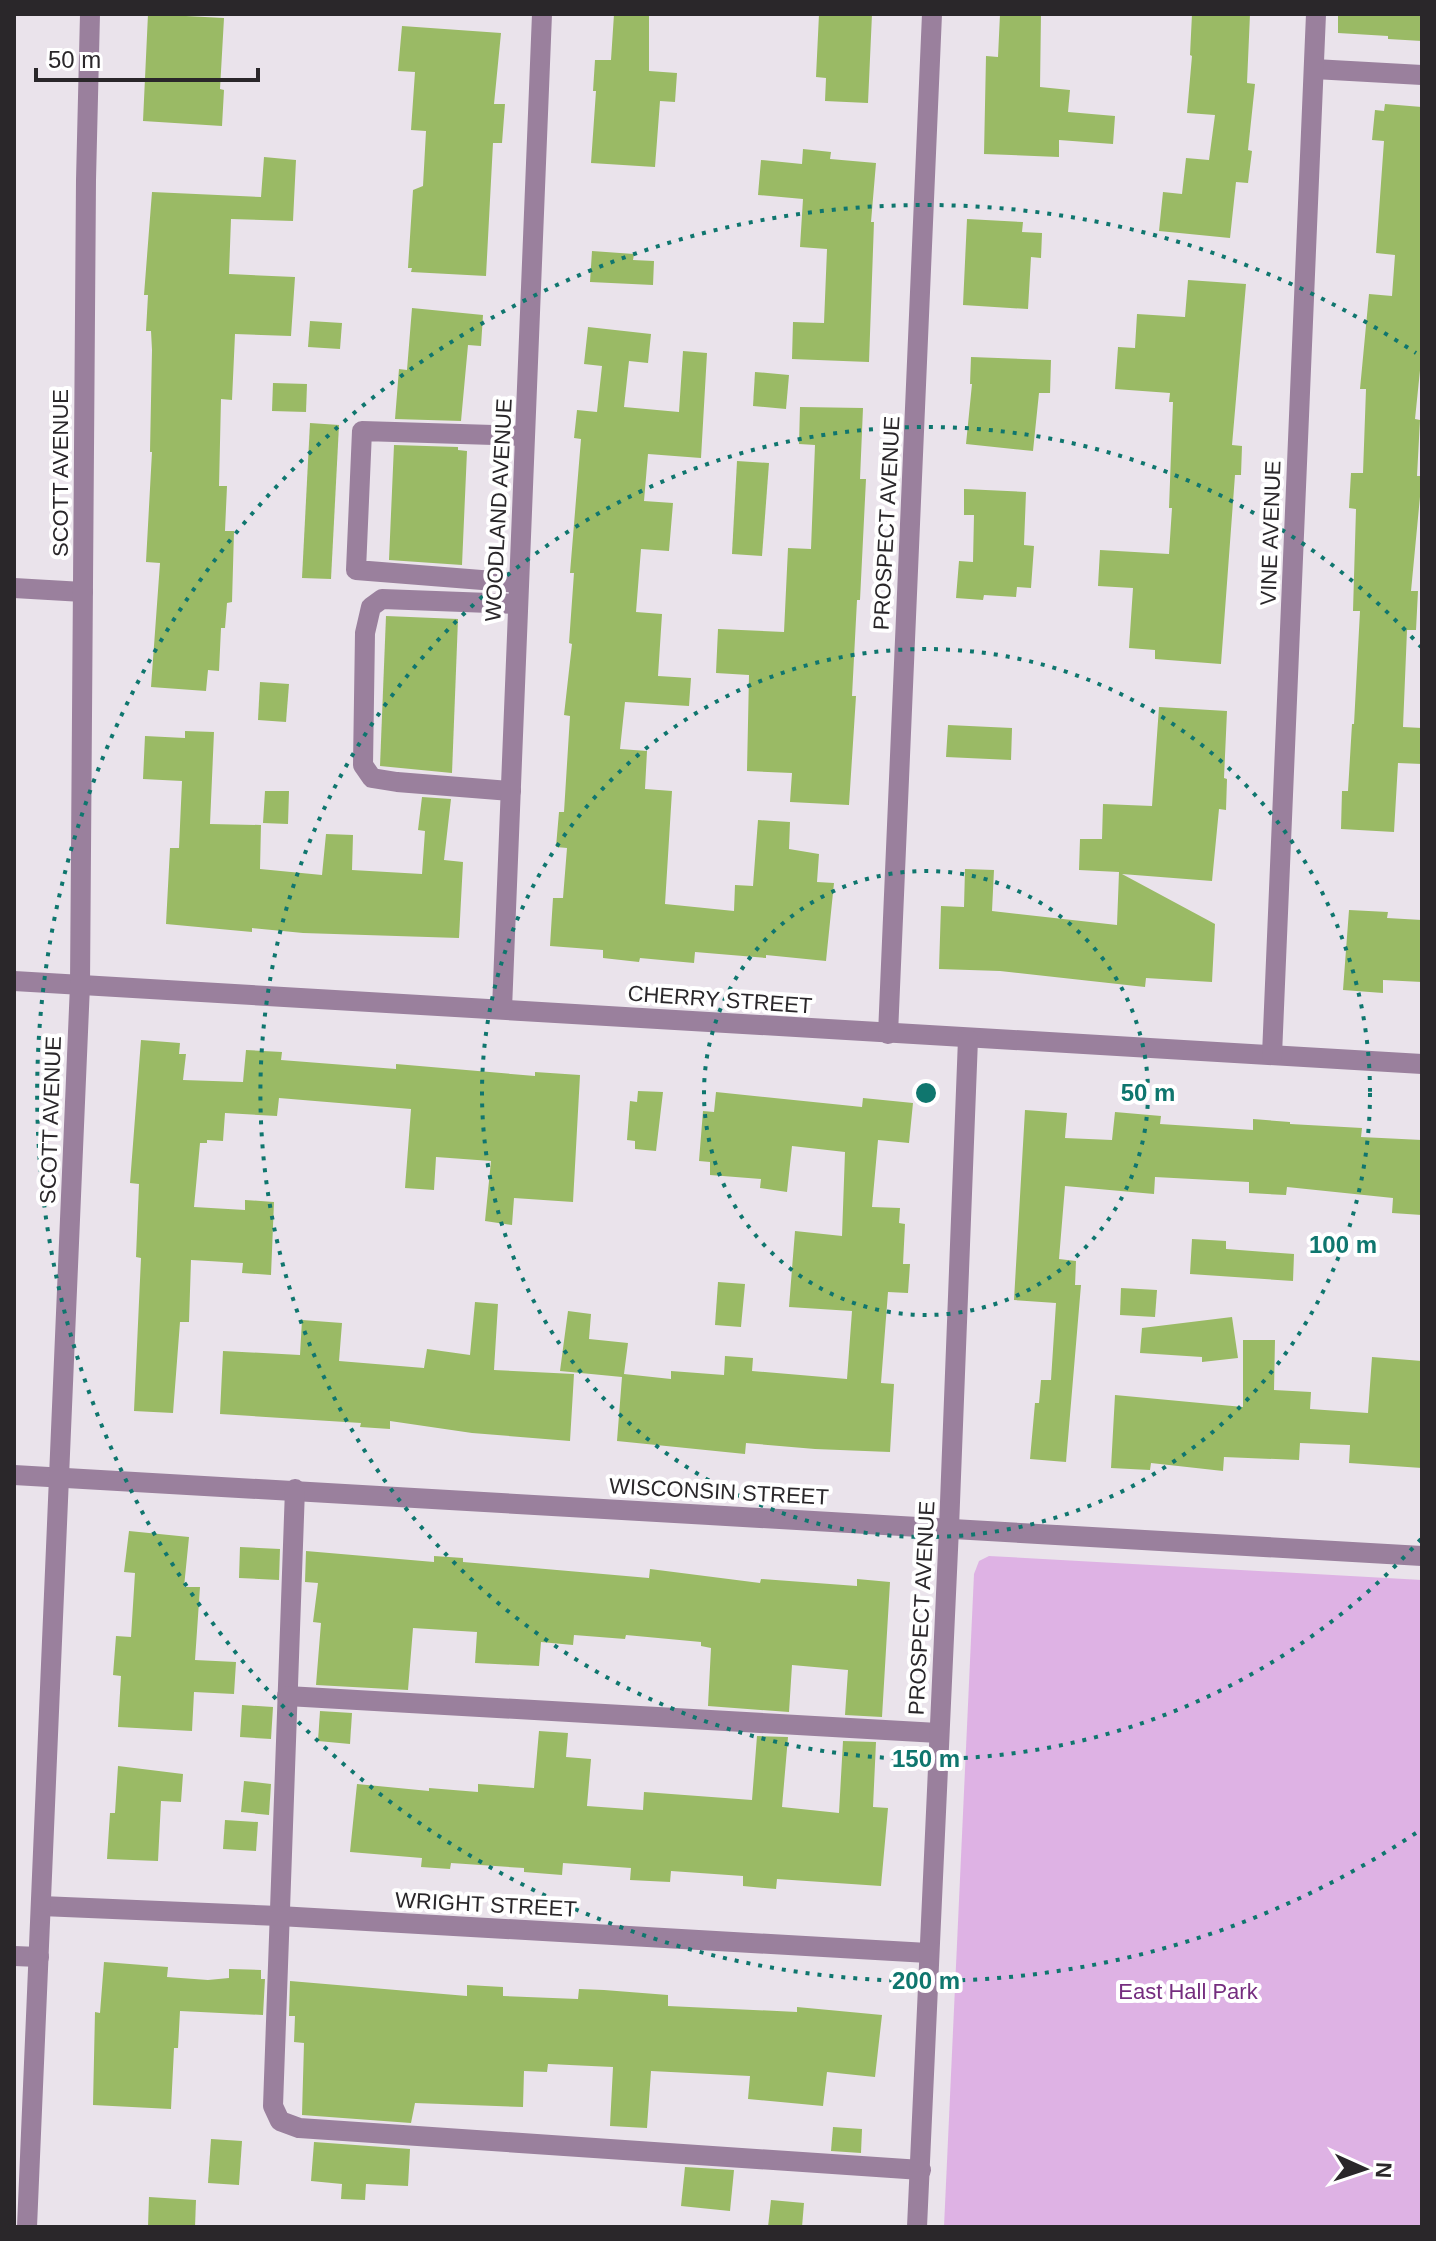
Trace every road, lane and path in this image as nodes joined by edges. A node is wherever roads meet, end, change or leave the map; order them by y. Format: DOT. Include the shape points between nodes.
graph roads {
  1 [pos="90,14"];
  2 [pos="542,14"];
  3 [pos="932,14"];
  4 [pos="1316,14"];
  5 [pos="1314,69"];
  6 [pos="1422,75"];
  7 [pos="524,436"];
  8 [pos="519,583"];
  9 [pos="14,588"];
  10 [pos="83,592"];
  11 [pos="518,604"];
  12 [pos="511,791"];
  13 [pos="14,981"];
  14 [pos="80,985"];
  15 [pos="502,1009"];
  16 [pos="888,1034"];
  17 [pos="968,1039"];
  18 [pos="1272,1055"];
  19 [pos="1422,1064"];
  20 [pos="14,1475"];
  21 [pos="60,1478"];
  22 [pos="295,1489"];
  23 [pos="949,1528"];
  24 [pos="1422,1556"];
  25 [pos="287,1696"];
  26 [pos="938,1733"];
  27 [pos="41,1906"];
  28 [pos="279,1916"];
  29 [pos="928,1953"];
  30 [pos="14,1956"];
  31 [pos="39,1957"];
  32 [pos="921,2170"];
  33 [pos="27,2227"];
  34 [pos="917,2227"];
  1 -- 10 [label="street, SCOTT AVENUE"];
  2 -- 7 [label="street, WOODLAND AVENUE"];
  3 -- 16 [label="street, PROSPECT AVENUE"];
  4 -- 5 [label="street, VINE AVENUE"];
  5 -- 6 [label="street"];
  5 -- 18 [label="street, VINE AVENUE"];
  7 -- 8 [label="street, WOODLAND AVENUE"];
  7 -- 8 [label="street" via="362,431 356,570"];
  8 -- 11 [label="street, WOODLAND AVENUE"];
  9 -- 10 [label="street"];
  10 -- 14 [label="street, SCOTT AVENUE"];
  11 -- 12 [label="street, WOODLAND AVENUE"];
  11 -- 12 [label="street" via="382,599 371,607 365,633 363,765 372,778"];
  12 -- 15 [label="street, WOODLAND AVENUE"];
  13 -- 14 [label="street, CHERRY STREET"];
  14 -- 15 [label="street, CHERRY STREET"];
  14 -- 21 [label="street, SCOTT AVENUE"];
  15 -- 16 [label="street, CHERRY STREET"];
  16 -- 17 [label="street, CHERRY STREET"];
  17 -- 18 [label="street, CHERRY STREET"];
  17 -- 23 [label="street, PROSPECT AVENUE"];
  18 -- 19 [label="street, CHERRY STREET"];
  20 -- 21 [label="street, WISCONSIN STREET"];
  21 -- 22 [label="street, WISCONSIN STREET"];
  21 -- 27 [label="street, SCOTT AVENUE"];
  22 -- 23 [label="street, WISCONSIN STREET"];
  22 -- 25 [label="street"];
  23 -- 24 [label="street, WISCONSIN STREET"];
  23 -- 26 [label="street, PROSPECT AVENUE"];
  25 -- 26 [label="street"];
  25 -- 28 [label="street"];
  26 -- 29 [label="street, PROSPECT AVENUE"];
  27 -- 28 [label="street, WRIGHT STREET"];
  27 -- 31 [label="street, SCOTT AVENUE"];
  28 -- 29 [label="street, WRIGHT STREET"];
  28 -- 32 [label="street" via="273,2106 280,2121 299,2128"];
  29 -- 32 [label="street, PROSPECT AVENUE"];
  30 -- 31 [label="street"];
  31 -- 33 [label="street, SCOTT AVENUE"];
  32 -- 34 [label="street, PROSPECT AVENUE"];
}
